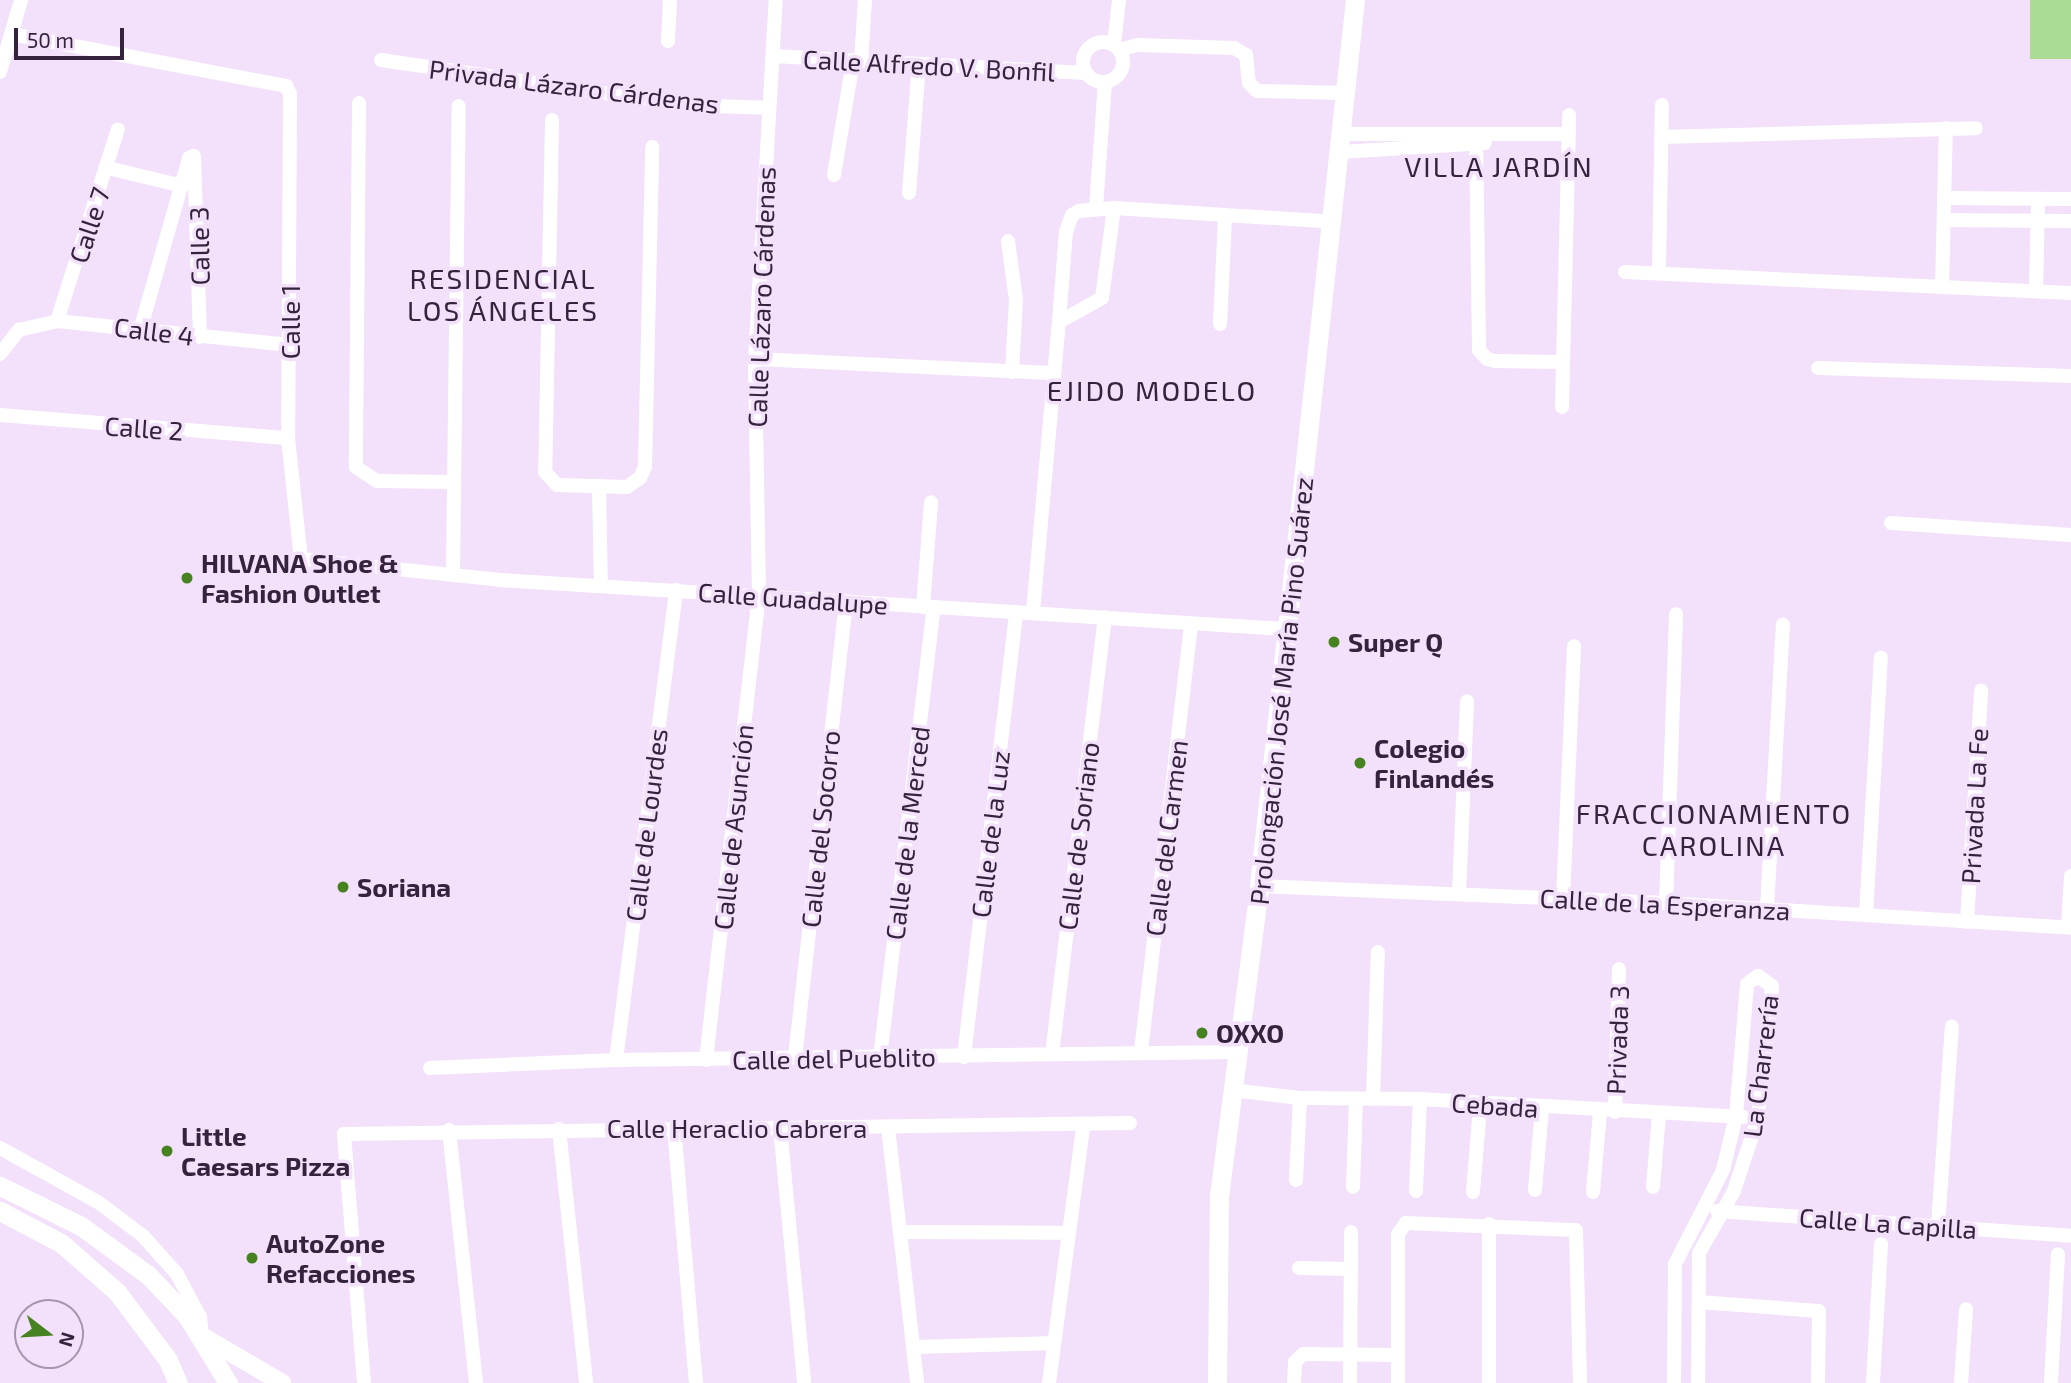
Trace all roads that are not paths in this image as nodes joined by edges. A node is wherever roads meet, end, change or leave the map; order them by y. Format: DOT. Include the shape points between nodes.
graph roads {
  1 [pos="21,0"];
  2 [pos="670,0"];
  3 [pos="776,0"];
  4 [pos="865,0"];
  5 [pos="1119,0"];
  6 [pos="1354,0"];
  7 [pos="11,34"];
  8 [pos="668,41"];
  9 [pos="1117,48"];
  10 [pos="773,57"];
  11 [pos="381,60"];
  12 [pos="857,61"];
  13 [pos="919,64"];
  14 [pos="0,72"];
  15 [pos="1086,73"];
  16 [pos="1105,82"];
  17 [pos="1346,93"];
  18 [pos="359,103"];
  19 [pos="1662,105"];
  20 [pos="459,106"];
  21 [pos="769,108"];
  22 [pos="1569,115"];
  23 [pos="552,120"];
  24 [pos="1946,128"];
  25 [pos="1976,128"];
  26 [pos="118,129"];
  27 [pos="1569,134"];
  28 [pos="1661,136"];
  29 [pos="1476,140"];
  30 [pos="1342,143"];
  31 [pos="652,147"];
  32 [pos="108,168"];
  33 [pos="834,175"];
  34 [pos="183,186"];
  35 [pos="909,193"];
  36 [pos="1944,198"];
  37 [pos="2071,199"];
  38 [pos="2038,200"];
  39 [pos="1096,208"];
  40 [pos="1114,208"];
  41 [pos="1225,217"];
  42 [pos="1944,220"];
  43 [pos="2071,221"];
  44 [pos="1334,222"];
  45 [pos="2038,223"];
  46 [pos="1008,241"];
  47 [pos="1659,271"];
  48 [pos="1625,272"];
  49 [pos="1942,287"];
  50 [pos="2036,291"];
  51 [pos="2071,293"];
  52 [pos="57,321"];
  53 [pos="1059,322"];
  54 [pos="1220,324"];
  55 [pos="141,327"];
  56 [pos="200,337"];
  57 [pos="290,345"];
  58 [pos="0,354"];
  59 [pos="755,359"];
  60 [pos="1563,362"];
  61 [pos="1818,368"];
  62 [pos="1012,372"];
  63 [pos="1051,373"];
  64 [pos="2071,376"];
  65 [pos="1562,407"];
  66 [pos="0,415"];
  67 [pos="288,438"];
  68 [pos="453,482"];
  69 [pos="599,486"];
  70 [pos="931,502"];
  71 [pos="1891,523"];
  72 [pos="2071,535"];
  73 [pos="301,559"];
  74 [pos="453,573"];
  75 [pos="601,586"];
  76 [pos="676,590"];
  77 [pos="759,595"];
  78 [pos="846,601"];
  79 [pos="928,608"];
  80 [pos="1016,612"];
  81 [pos="1033,612"];
  82 [pos="1676,614"];
  83 [pos="1105,617"];
  84 [pos="1783,624"];
  85 [pos="1191,625"];
  86 [pos="1286,629"];
  87 [pos="1574,646"];
  88 [pos="1881,657"];
  89 [pos="1981,690"];
  90 [pos="1467,702"];
  91 [pos="2071,876"];
  92 [pos="1259,886"];
  93 [pos="1459,894"];
  94 [pos="1563,899"];
  95 [pos="1667,903"];
  96 [pos="1767,909"];
  97 [pos="1866,915"];
  98 [pos="1968,922"];
  99 [pos="2069,928"];
  100 [pos="1378,952"];
  101 [pos="1619,969"];
  102 [pos="1952,1026"];
  103 [pos="1141,1051"];
  104 [pos="1237,1052"];
  105 [pos="1052,1054"];
  106 [pos="795,1057"];
  107 [pos="964,1057"];
  108 [pos="880,1058"];
  109 [pos="615,1060"];
  110 [pos="706,1060"];
  111 [pos="430,1068"];
  112 [pos="1232,1090"];
  113 [pos="1300,1097"];
  114 [pos="1356,1099"];
  115 [pos="1373,1099"];
  116 [pos="1420,1099"];
  117 [pos="1480,1106"];
  118 [pos="1542,1108"];
  119 [pos="1607,1112"];
  120 [pos="1659,1114"];
  121 [pos="1736,1116"];
  122 [pos="1758,1118"];
  123 [pos="1130,1123"];
  124 [pos="674,1126"];
  125 [pos="780,1126"];
  126 [pos="888,1127"];
  127 [pos="1083,1127"];
  128 [pos="559,1129"];
  129 [pos="449,1130"];
  130 [pos="0,1148"];
  131 [pos="1296,1180"];
  132 [pos="0,1186"];
  133 [pos="1353,1187"];
  134 [pos="1653,1187"];
  135 [pos="1535,1190"];
  136 [pos="1416,1191"];
  137 [pos="1473,1192"];
  138 [pos="1593,1192"];
  139 [pos="1705,1208"];
  140 [pos="0,1212"];
  141 [pos="1723,1212"];
  142 [pos="1489,1224"];
  143 [pos="1938,1225"];
  144 [pos="1351,1232"];
  145 [pos="902,1233"];
  146 [pos="1066,1233"];
  147 [pos="2071,1236"];
  148 [pos="1881,1244"];
  149 [pos="2058,1254"];
  150 [pos="1299,1268"];
  151 [pos="1351,1269"];
  152 [pos="1699,1302"];
  153 [pos="1966,1309"];
  154 [pos="202,1336"];
  155 [pos="1054,1343"];
  156 [pos="914,1347"];
  157 [pos="1398,1355"];
  158 [pos="1350,1358"];
  159 [pos="264,1379"];
  160 [pos="178,1383"];
  161 [pos="228,1383"];
  162 [pos="282,1383"];
  163 [pos="364,1383"];
  164 [pos="476,1383"];
  165 [pos="586,1383"];
  166 [pos="696,1383"];
  167 [pos="804,1383"];
  168 [pos="917,1383"];
  169 [pos="1049,1383"];
  170 [pos="1217,1383"];
  171 [pos="1294,1383"];
  172 [pos="1350,1383"];
  173 [pos="1398,1383"];
  174 [pos="1489,1383"];
  175 [pos="1580,1383"];
  176 [pos="1674,1383"];
  177 [pos="1698,1383"];
  178 [pos="1818,1383"];
  179 [pos="1873,1383"];
  180 [pos="1961,1383"];
  181 [pos="2051,1383"];
  1 -- 7 [label="street"];
  2 -- 8 [label="street"];
  3 -- 10 [label="street, Calle Lázaro Cárdenas"];
  4 -- 12 [label="street"];
  5 -- 9 [label="street"];
  6 -- 17 [label="main road, Prolongación José María Pino Suárez"];
  7 -- 14 [label="street"];
  7 -- 57 [label="street, Calle 1" via="286,86 290,94"];
  9 -- 15 [label="street" via="1097,43 1089,47 1084,55"];
  9 -- 16 [label="street" via="1119,73"];
  9 -- 17 [label="street" via="1234,48 1246,55 1249,83 1256,91"];
  10 -- 12 [label="street, Calle Alfredo V. Bonfil"];
  10 -- 21 [label="street, Calle Lázaro Cárdenas"];
  11 -- 21 [label="street, Privada Lázaro Cárdenas" via="687,105"];
  12 -- 13 [label="street, Calle Alfredo V. Bonfil"];
  12 -- 33 [label="street"];
  13 -- 15 [label="street, Calle Alfredo V. Bonfil"];
  13 -- 35 [label="street"];
  15 -- 16 [label="street"];
  16 -- 39 [label="street"];
  17 -- 30 [label="main road, Prolongación José María Pino Suárez"];
  18 -- 68 [label="street" via="356,467 377,481"];
  19 -- 28 [label="street"];
  20 -- 68 [label="street"];
  21 -- 59 [label="street, Calle Lázaro Cárdenas"];
  22 -- 27 [label="street"];
  23 -- 69 [label="street" via="545,472 557,485"];
  24 -- 25 [label="street"];
  24 -- 28 [label="street"];
  24 -- 36 [label="street"];
  26 -- 32 [label="street, Calle 7"];
  27 -- 29 [label="street"];
  27 -- 60 [label="street"];
  28 -- 47 [label="street"];
  29 -- 30 [label="street"];
  29 -- 60 [label="street" via="1479,350 1495,361"];
  30 -- 44 [label="main road, Prolongación José María Pino Suárez"];
  31 -- 69 [label="street" via="645,467 640,478 627,487"];
  32 -- 34 [label="street"];
  32 -- 52 [label="street, Calle 7"];
  34 -- 55 [label="street"];
  34 -- 56 [label="street, Calle 3" via="189,158 194,156"];
  36 -- 38 [label="street"];
  36 -- 42 [label="street"];
  37 -- 38 [label="street"];
  38 -- 45 [label="street"];
  39 -- 40 [label="street"];
  39 -- 53 [label="street" via="1072,215 1066,232"];
  40 -- 41 [label="street"];
  40 -- 53 [label="street" via="1102,298"];
  41 -- 44 [label="street"];
  41 -- 54 [label="street"];
  42 -- 45 [label="street"];
  42 -- 49 [label="street"];
  43 -- 45 [label="street"];
  44 -- 86 [label="main road, Prolongación José María Pino Suárez"];
  45 -- 50 [label="street"];
  46 -- 62 [label="street" via="1016,300"];
  47 -- 48 [label="street"];
  47 -- 49 [label="street"];
  49 -- 50 [label="street"];
  50 -- 51 [label="street"];
  52 -- 55 [label="street, Calle 4"];
  52 -- 58 [label="street, Calle 4" via="19,330"];
  53 -- 63 [label="street"];
  55 -- 56 [label="street, Calle 4"];
  56 -- 57 [label="street, Calle 4"];
  57 -- 67 [label="street, Calle 1"];
  59 -- 62 [label="street"];
  59 -- 77 [label="street, Calle Lázaro Cárdenas"];
  60 -- 65 [label="street"];
  61 -- 64 [label="street"];
  62 -- 63 [label="street"];
  63 -- 81 [label="street"];
  66 -- 67 [label="street, Calle 2"];
  67 -- 73 [label="street, Calle 1"];
  68 -- 74 [label="street"];
  69 -- 75 [label="street"];
  70 -- 79 [label="street, Calle de la Merced"];
  71 -- 72 [label="street"];
  73 -- 74 [label="street, Calle Guadalupe"];
  74 -- 75 [label="street, Calle Guadalupe"];
  75 -- 76 [label="street, Calle Guadalupe"];
  76 -- 77 [label="street, Calle Guadalupe"];
  76 -- 109 [label="street, Calle de Lourdes"];
  77 -- 78 [label="street, Calle Guadalupe"];
  77 -- 110 [label="street, Calle de Asunción"];
  78 -- 79 [label="street, Calle Guadalupe"];
  78 -- 106 [label="street, Calle del Socorro"];
  79 -- 80 [label="street, Calle Guadalupe"];
  79 -- 108 [label="street, Calle de la Merced"];
  80 -- 81 [label="street, Calle Guadalupe"];
  80 -- 107 [label="street, Calle de la Luz"];
  81 -- 83 [label="street, Calle Guadalupe"];
  82 -- 95 [label="street"];
  83 -- 85 [label="street, Calle Guadalupe"];
  83 -- 105 [label="street, Calle de Soriano"];
  84 -- 96 [label="street"];
  85 -- 86 [label="street, Calle Guadalupe"];
  85 -- 103 [label="street, Calle del Carmen"];
  86 -- 92 [label="main road, Prolongación José María Pino Suárez"];
  87 -- 94 [label="street"];
  88 -- 97 [label="street"];
  89 -- 98 [label="street, Privada La Fe"];
  90 -- 93 [label="street"];
  91 -- 99 [label="street"];
  92 -- 93 [label="street, Calle de la Esperanza"];
  92 -- 104 [label="main road, Prolongación José María Pino Suárez"];
  93 -- 94 [label="street, Calle de la Esperanza"];
  94 -- 95 [label="street, Calle de la Esperanza"];
  95 -- 96 [label="street, Calle de la Esperanza"];
  96 -- 97 [label="street, Calle de la Esperanza"];
  97 -- 98 [label="street, Calle de la Esperanza"];
  98 -- 99 [label="street, Calle de la Esperanza"];
  100 -- 115 [label="street"];
  101 -- 119 [label="street, Privada 3"];
  102 -- 143 [label="street"];
  103 -- 104 [label="street, Calle del Pueblito"];
  103 -- 105 [label="street, Calle del Pueblito"];
  104 -- 112 [label="main road, Prolongación José María Pino Suárez"];
  105 -- 107 [label="street, Calle del Pueblito"];
  106 -- 108 [label="street, Calle del Pueblito"];
  106 -- 110 [label="street, Calle del Pueblito"];
  107 -- 108 [label="street, Calle del Pueblito"];
  109 -- 110 [label="street, Calle del Pueblito"];
  109 -- 111 [label="street, Calle del Pueblito"];
  112 -- 113 [label="street, Cebada"];
  112 -- 170 [label="main road, Prolongación José María Pino Suárez" via="1219,1196"];
  113 -- 114 [label="street, Cebada"];
  113 -- 131 [label="street"];
  114 -- 115 [label="street, Cebada"];
  114 -- 133 [label="street"];
  115 -- 116 [label="street, Cebada"];
  116 -- 117 [label="street, Cebada"];
  116 -- 136 [label="street"];
  117 -- 118 [label="street, Cebada"];
  117 -- 137 [label="street"];
  118 -- 119 [label="street, Cebada"];
  118 -- 135 [label="street"];
  119 -- 120 [label="street, Cebada"];
  119 -- 138 [label="street, Privada 3"];
  120 -- 121 [label="street, Cebada"];
  120 -- 134 [label="street"];
  121 -- 122 [label="street, Cebada"];
  121 -- 122 [label="street, La Charrería" via="1746,984 1758,976 1772,986"];
  121 -- 139 [label="street" via="1723,1170"];
  122 -- 141 [label="street, La Charrería"];
  123 -- 127 [label="street, Calle Heraclio Cabrera"];
  124 -- 125 [label="street, Calle Heraclio Cabrera"];
  124 -- 128 [label="street, Calle Heraclio Cabrera"];
  124 -- 166 [label="street"];
  125 -- 126 [label="street, Calle Heraclio Cabrera"];
  125 -- 167 [label="street"];
  126 -- 127 [label="street, Calle Heraclio Cabrera"];
  126 -- 145 [label="street"];
  127 -- 146 [label="street"];
  128 -- 129 [label="street, Calle Heraclio Cabrera"];
  128 -- 165 [label="street"];
  129 -- 163 [label="street, Calle Heraclio Cabrera" via="344,1134"];
  129 -- 164 [label="street"];
  130 -- 154 [label="street" via="98,1202 143,1236 177,1274 200,1317"];
  132 -- 154 [label="main road" via="81,1226 148,1275"];
  139 -- 141 [label="street, Calle La Capilla"];
  139 -- 176 [label="street" via="1675,1264"];
  140 -- 160 [label="main road" via="61,1244 117,1292 168,1360"];
  141 -- 143 [label="street, Calle La Capilla"];
  141 -- 152 [label="street, La Charrería" via="1699,1253"];
  142 -- 157 [label="street" via="1406,1223 1401,1227"];
  142 -- 174 [label="street"];
  142 -- 175 [label="street" via="1576,1230"];
  143 -- 147 [label="street, Calle La Capilla"];
  144 -- 151 [label="street"];
  145 -- 146 [label="street"];
  145 -- 156 [label="street"];
  146 -- 155 [label="street"];
  148 -- 179 [label="street"];
  149 -- 181 [label="street"];
  150 -- 151 [label="street"];
  151 -- 158 [label="street"];
  152 -- 177 [label="street, La Charrería"];
  152 -- 178 [label="street" via="1819,1311"];
  153 -- 180 [label="street"];
  154 -- 159 [label="street"];
  154 -- 161 [label="main road"];
  155 -- 156 [label="street"];
  155 -- 169 [label="street"];
  156 -- 168 [label="street"];
  157 -- 158 [label="street"];
  157 -- 173 [label="street"];
  158 -- 171 [label="street" via="1297,1356"];
  158 -- 172 [label="street"];
  159 -- 162 [label="street"];
}
